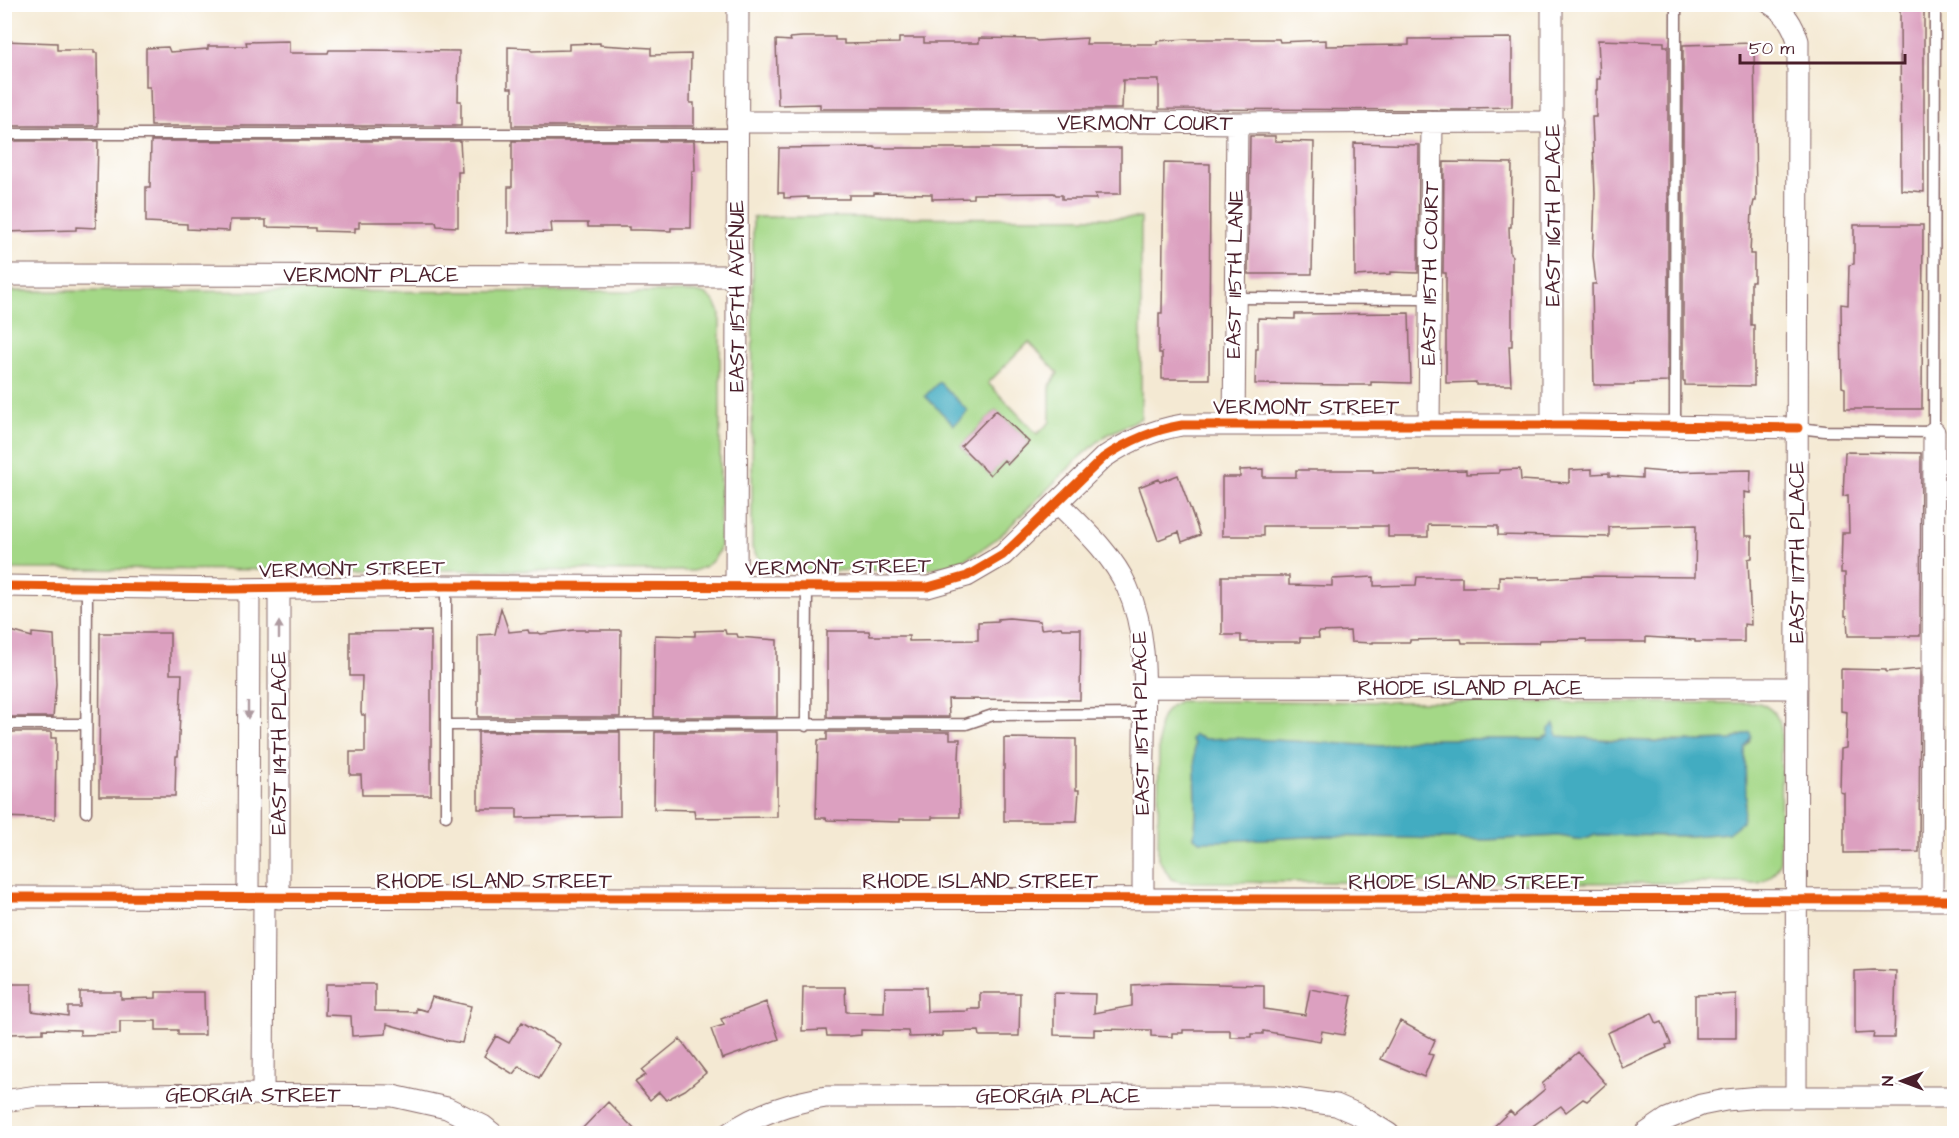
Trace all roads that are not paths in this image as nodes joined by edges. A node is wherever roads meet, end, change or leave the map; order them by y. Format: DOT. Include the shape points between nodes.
graph roads {
  1 [pos="738,4"];
  2 [pos="1552,4"];
  3 [pos="1676,4"];
  4 [pos="1935,4"];
  5 [pos="1781,8"];
  6 [pos="1432,122"];
  7 [pos="1553,122"];
  8 [pos="1237,123"];
  9 [pos="737,128"];
  10 [pos="4,134"];
  11 [pos="4,275"];
  12 [pos="737,276"];
  13 [pos="1235,298"];
  14 [pos="1430,299"];
  15 [pos="1234,424"];
  16 [pos="1552,424"];
  17 [pos="1429,425"];
  18 [pos="1675,425"];
  19 [pos="1798,428"];
  20 [pos="1934,432"];
  21 [pos="1058,503"];
  22 [pos="87,585"];
  23 [pos="4,586"];
  24 [pos="446,586"];
  25 [pos="736,586"];
  26 [pos="807,586"];
  27 [pos="249,589"];
  28 [pos="279,589"];
  29 [pos="1144,687"];
  30 [pos="1797,688"];
  31 [pos="1144,714"];
  32 [pos="4,724"];
  33 [pos="86,724"];
  34 [pos="446,725"];
  35 [pos="806,726"];
  36 [pos="86,812"];
  37 [pos="446,816"];
  38 [pos="4,897"];
  39 [pos="264,898"];
  40 [pos="1143,899"];
  41 [pos="1796,900"];
  42 [pos="1932,900"];
  43 [pos="1954,900"];
  44 [pos="263,1094"];
  45 [pos="1796,1096"];
  46 [pos="1954,1097"];
  47 [pos="4,1101"];
  48 [pos="493,1134"];
  49 [pos="728,1134"];
  50 [pos="1389,1134"];
  51 [pos="1645,1134"];
  1 -- 9 [label="street, EAST 115TH AVENUE"];
  2 -- 7 [label="street, EAST 116TH PLACE"];
  3 -- 18 [label="lane"];
  4 -- 20 [label="lane"];
  5 -- 19 [label="street, EAST 117TH PLACE" via="1798,41"];
  6 -- 7 [label="street, VERMONT COURT"];
  6 -- 8 [label="street, VERMONT COURT"];
  6 -- 14 [label="street, EAST 115TH COURT"];
  7 -- 16 [label="street, EAST 116TH PLACE"];
  8 -- 9 [label="street, VERMONT COURT"];
  8 -- 13 [label="street, EAST 115TH LANE"];
  9 -- 10 [label="lane"];
  9 -- 12 [label="street, EAST 115TH AVENUE"];
  11 -- 12 [label="street, VERMONT PLACE"];
  12 -- 25 [label="street, EAST 115TH AVENUE"];
  13 -- 14 [label="lane"];
  13 -- 15 [label="street, EAST 115TH LANE"];
  14 -- 17 [label="street, EAST 115TH COURT"];
  15 -- 17 [label="street, VERMONT STREET"];
  15 -- 21 [label="street, VERMONT STREET" via="1182,425 1140,436 1103,458"];
  16 -- 17 [label="street, VERMONT STREET"];
  16 -- 18 [label="street, VERMONT STREET"];
  18 -- 19 [label="street, VERMONT STREET"];
  19 -- 20 [label="lane"];
  19 -- 30 [label="street, EAST 117TH PLACE"];
  20 -- 42 [label="street"];
  21 -- 26 [label="street, VERMONT STREET" via="1003,555 967,576 928,586"];
  21 -- 29 [label="street, EAST 115TH PLACE" via="1108,556 1126,585 1143,642"];
  22 -- 23 [label="street, VERMONT STREET"];
  22 -- 27 [label="street, VERMONT STREET"];
  22 -- 33 [label="lane"];
  24 -- 25 [label="street, VERMONT STREET"];
  24 -- 28 [label="street, VERMONT STREET"];
  24 -- 34 [label="lane"];
  25 -- 26 [label="street, VERMONT STREET"];
  26 -- 35 [label="lane"];
  27 -- 28 [label="street, VERMONT STREET"];
  27 -- 39 [label="street, EAST 114TH PLACE, one-way"];
  39 -- 28 [label="street, EAST 114TH PLACE, one-way"];
  29 -- 30 [label="street, RHODE ISLAND PLACE"];
  29 -- 31 [label="street, EAST 115TH PLACE"];
  30 -- 41 [label="street, EAST 117TH PLACE"];
  31 -- 35 [label="lane" via="993,716 966,724"];
  31 -- 40 [label="street, EAST 115TH PLACE"];
  32 -- 33 [label="lane"];
  33 -- 36 [label="lane"];
  34 -- 35 [label="lane"];
  34 -- 37 [label="lane"];
  38 -- 39 [label="street, RHODE ISLAND STREET"];
  39 -- 40 [label="street, RHODE ISLAND STREET"];
  39 -- 44 [label="street, EAST 114TH PLACE"];
  40 -- 41 [label="street, RHODE ISLAND STREET"];
  41 -- 42 [label="street, RHODE ISLAND STREET"];
  41 -- 45 [label="street, EAST 117TH PLACE"];
  42 -- 43 [label="street, RHODE ISLAND STREET"];
  44 -- 47 [label="street, GEORGIA STREET" via="37,1096"];
  44 -- 48 [label="street, GEORGIA STREET" via="413,1099 447,1108"];
  45 -- 46 [label="street"];
  45 -- 51 [label="street" via="1760,1096 1701,1104"];
  49 -- 50 [label="street, GEORGIA PLACE" via="774,1109 826,1097 1214,1096 1273,1096 1336,1105"];
}
